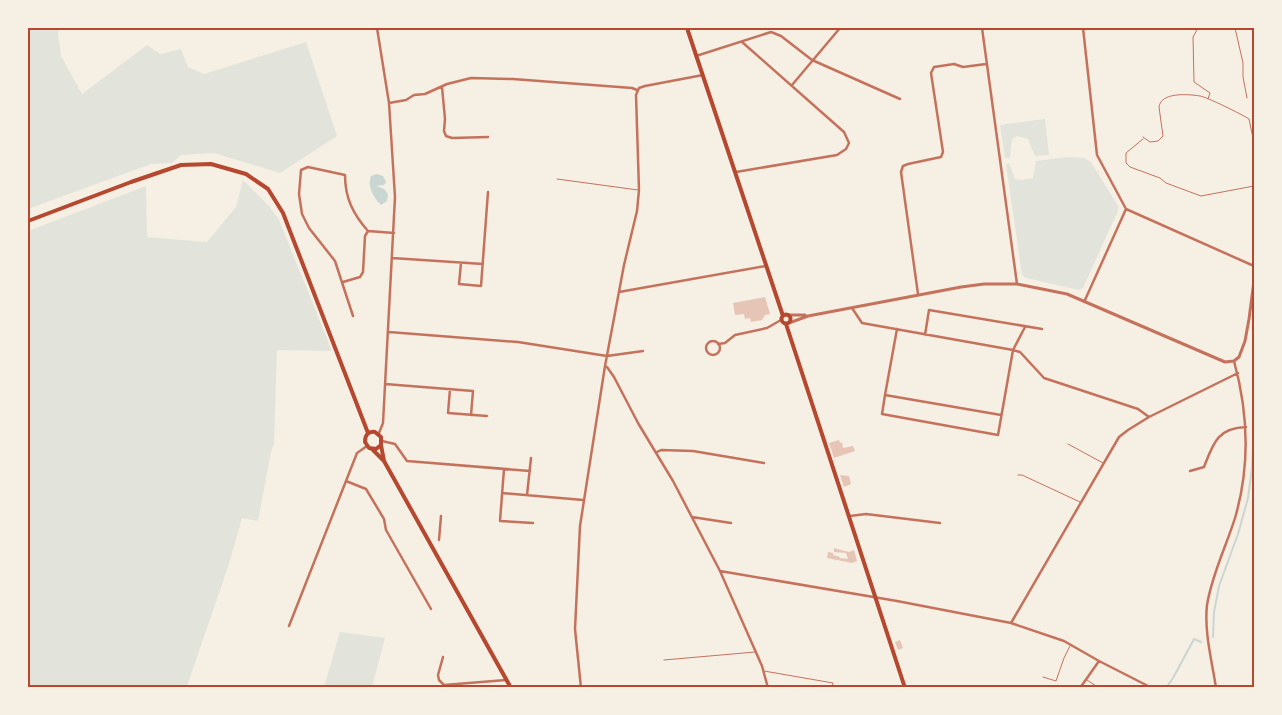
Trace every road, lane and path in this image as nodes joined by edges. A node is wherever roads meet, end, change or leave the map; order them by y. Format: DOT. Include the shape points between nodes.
graph roads {
  1 [pos="377,28"];
  2 [pos="687,28"];
  3 [pos="840,28"];
  4 [pos="982,28"];
  5 [pos="1083,28"];
  6 [pos="1198,28"];
  7 [pos="1235,28"];
  8 [pos="742,42"];
  9 [pos="696,56"];
  10 [pos="812,60"];
  11 [pos="986,64"];
  12 [pos="703,75"];
  13 [pos="792,85"];
  14 [pos="442,87"];
  15 [pos="637,90"];
  16 [pos="1247,98"];
  17 [pos="900,99"];
  18 [pos="1208,99"];
  19 [pos="389,103"];
  20 [pos="488,137"];
  21 [pos="1254,143"];
  22 [pos="736,172"];
  23 [pos="557,179"];
  24 [pos="1254,186"];
  25 [pos="639,190"];
  26 [pos="488,192"];
  27 [pos="1126,209"];
  28 [pos="28,221"];
  29 [pos="368,231"];
  30 [pos="394,233"];
  31 [pos="392,258"];
  32 [pos="461,263"];
  33 [pos="483,264"];
  34 [pos="766,266"];
  35 [pos="1254,266"];
  36 [pos="1254,281"];
  37 [pos="343,282"];
  38 [pos="1017,284"];
  39 [pos="619,292"];
  40 [pos="918,294"];
  41 [pos="1085,300"];
  42 [pos="852,308"];
  43 [pos="353,316"];
  44 [pos="808,316"];
  45 [pos="784,317"];
  46 [pos="788,323"];
  47 [pos="1025,326"];
  48 [pos="897,330"];
  49 [pos="1042,330"];
  50 [pos="389,332"];
  51 [pos="925,335"];
  52 [pos="718,344"];
  53 [pos="1013,350"];
  54 [pos="643,351"];
  55 [pos="606,356"];
  56 [pos="1234,361"];
  57 [pos="604,366"];
  58 [pos="1238,373"];
  59 [pos="385,384"];
  60 [pos="450,389"];
  61 [pos="886,395"];
  62 [pos="471,415"];
  63 [pos="1001,415"];
  64 [pos="487,416"];
  65 [pos="1149,417"];
  66 [pos="1246,427"];
  67 [pos="368,433"];
  68 [pos="378,433"];
  69 [pos="381,443"];
  70 [pos="1068,444"];
  71 [pos="367,446"];
  72 [pos="372,449"];
  73 [pos="657,452"];
  74 [pos="531,458"];
  75 [pos="384,461"];
  76 [pos="764,463"];
  77 [pos="1104,463"];
  78 [pos="504,469"];
  79 [pos="530,471"];
  80 [pos="1190,471"];
  81 [pos="1018,475"];
  82 [pos="346,481"];
  83 [pos="502,493"];
  84 [pos="527,495"];
  85 [pos="583,500"];
  86 [pos="1081,502"];
  87 [pos="441,516"];
  88 [pos="692,517"];
  89 [pos="848,517"];
  90 [pos="533,523"];
  91 [pos="732,523"];
  92 [pos="940,523"];
  93 [pos="439,540"];
  94 [pos="720,571"];
  95 [pos="875,598"];
  96 [pos="431,609"];
  97 [pos="1011,623"];
  98 [pos="289,626"];
  99 [pos="1070,645"];
  100 [pos="756,652"];
  101 [pos="443,657"];
  102 [pos="664,660"];
  103 [pos="1099,661"];
  104 [pos="764,671"];
  105 [pos="1043,677"];
  106 [pos="1086,679"];
  107 [pos="507,680"];
  108 [pos="512,688"];
  109 [pos="581,688"];
  110 [pos="768,688"];
  111 [pos="832,688"];
  112 [pos="905,688"];
  113 [pos="1080,688"];
  114 [pos="1098,688"];
  115 [pos="1152,688"];
  116 [pos="1216,688"];
  1 -- 19 [label="street"];
  2 -- 9 [label="main road"];
  3 -- 10 [label="street"];
  4 -- 11 [label="street"];
  5 -- 27 [label="street" via="1097,155"];
  6 -- 18 [label="lane" via="1193,37 1194,82 1210,94"];
  7 -- 16 [label="lane"];
  8 -- 9 [label="street"];
  8 -- 10 [label="street" via="771,32"];
  8 -- 13 [label="street"];
  9 -- 12 [label="main road"];
  10 -- 13 [label="street"];
  10 -- 17 [label="street"];
  11 -- 38 [label="street"];
  11 -- 40 [label="street" via="934,67 931,74 943,152 941,158 908,164 901,172"];
  12 -- 15 [label="street"];
  12 -- 22 [label="main road"];
  13 -- 22 [label="street" via="844,132 849,143 846,149 837,155"];
  14 -- 15 [label="street" via="471,78 483,78"];
  14 -- 19 [label="street"];
  14 -- 20 [label="street" via="446,136"];
  15 -- 25 [label="street"];
  18 -- 21 [label="lane" via="1249,119"];
  18 -- 24 [label="lane" via="1201,96 1164,98 1159,107 1163,136 1150,142 1143,138 1128,150 1126,163 1171,186 1201,196"];
  19 -- 30 [label="street"];
  22 -- 34 [label="main road"];
  23 -- 25 [label="lane"];
  25 -- 39 [label="street"];
  26 -- 33 [label="street"];
  27 -- 35 [label="street"];
  27 -- 41 [label="street"];
  28 -- 67 [label="main road" via="181,166 212,164 246,174 268,189 284,213"];
  29 -- 30 [label="street"];
  29 -- 37 [label="street" via="363,272 360,277"];
  29 -- 37 [label="street" via="349,205 345,176 308,167 301,170 300,205 309,228 330,253"];
  30 -- 31 [label="street"];
  31 -- 32 [label="street"];
  31 -- 50 [label="street"];
  32 -- 33 [label="street"];
  32 -- 33 [label="street" via="459,284 481,286"];
  34 -- 39 [label="street"];
  34 -- 45 [label="main road"];
  36 -- 56 [label="street" via="1244,341"];
  37 -- 43 [label="street"];
  38 -- 40 [label="street" via="984,284"];
  38 -- 41 [label="street"];
  39 -- 55 [label="street"];
  40 -- 42 [label="street"];
  41 -- 56 [label="street" via="1225,362"];
  42 -- 44 [label="street"];
  42 -- 48 [label="street" via="862,323"];
  44 -- 45 [label="street"];
  44 -- 46 [label="street"];
  45 -- 46 [label="main road"];
  45 -- 46 [label="main road" via="790,319"];
  45 -- 52 [label="street" via="767,328 735,335"];
  46 -- 89 [label="main road"];
  47 -- 49 [label="street"];
  47 -- 51 [label="street" via="930,310"];
  47 -- 53 [label="street"];
  48 -- 51 [label="street"];
  48 -- 61 [label="street"];
  50 -- 55 [label="street" via="518,342"];
  50 -- 59 [label="street"];
  51 -- 53 [label="street"];
  52 -- 52 [label="street" via="706,344 706,351 716,354"];
  53 -- 63 [label="street"];
  53 -- 65 [label="street" via="1020,352 1044,378 1138,409"];
  54 -- 55 [label="street"];
  55 -- 57 [label="street"];
  56 -- 58 [label="street"];
  57 -- 73 [label="street" via="614,377"];
  57 -- 85 [label="street"];
  58 -- 65 [label="street"];
  58 -- 66 [label="street"];
  59 -- 60 [label="street"];
  59 -- 68 [label="street" via="383,423"];
  60 -- 62 [label="street" via="448,413"];
  60 -- 62 [label="street" via="473,391"];
  61 -- 63 [label="street"];
  61 -- 63 [label="street" via="882,414 998,435"];
  62 -- 64 [label="street"];
  65 -- 77 [label="street" via="1124,432"];
  66 -- 80 [label="street" via="1235,427 1222,433 1204,467"];
  66 -- 116 [label="street" via="1242,490 1207,605 1208,643"];
  67 -- 68 [label="main road"];
  67 -- 71 [label="main road" via="365,439"];
  68 -- 69 [label="main road" via="382,437"];
  69 -- 72 [label="main road"];
  69 -- 75 [label="main road"];
  69 -- 78 [label="street" via="395,444 407,460"];
  70 -- 77 [label="lane"];
  71 -- 72 [label="main road"];
  71 -- 82 [label="street" via="357,453"];
  72 -- 75 [label="main road"];
  73 -- 76 [label="street" via="693,451"];
  73 -- 88 [label="street"];
  74 -- 79 [label="street"];
  75 -- 107 [label="main road"];
  77 -- 86 [label="street"];
  78 -- 79 [label="street"];
  78 -- 83 [label="street"];
  79 -- 84 [label="street"];
  81 -- 86 [label="lane"];
  82 -- 96 [label="street" via="366,489"];
  82 -- 98 [label="street"];
  83 -- 84 [label="street"];
  83 -- 90 [label="street" via="500,521"];
  84 -- 85 [label="street"];
  85 -- 109 [label="street" via="574,629"];
  86 -- 97 [label="street"];
  87 -- 93 [label="street"];
  88 -- 91 [label="street"];
  88 -- 94 [label="street"];
  89 -- 92 [label="street" via="866,514"];
  89 -- 95 [label="main road"];
  94 -- 95 [label="street"];
  94 -- 100 [label="street"];
  95 -- 97 [label="street"];
  95 -- 112 [label="main road"];
  97 -- 99 [label="street"];
  99 -- 103 [label="street"];
  99 -- 105 [label="lane" via="1056,681"];
  100 -- 102 [label="lane"];
  100 -- 104 [label="street"];
  101 -- 107 [label="street" via="438,675 444,685"];
  103 -- 106 [label="street"];
  103 -- 115 [label="street"];
  104 -- 110 [label="street"];
  104 -- 111 [label="lane" via="833,684"];
  106 -- 113 [label="street"];
  106 -- 114 [label="lane"];
  107 -- 108 [label="main road"];
}
